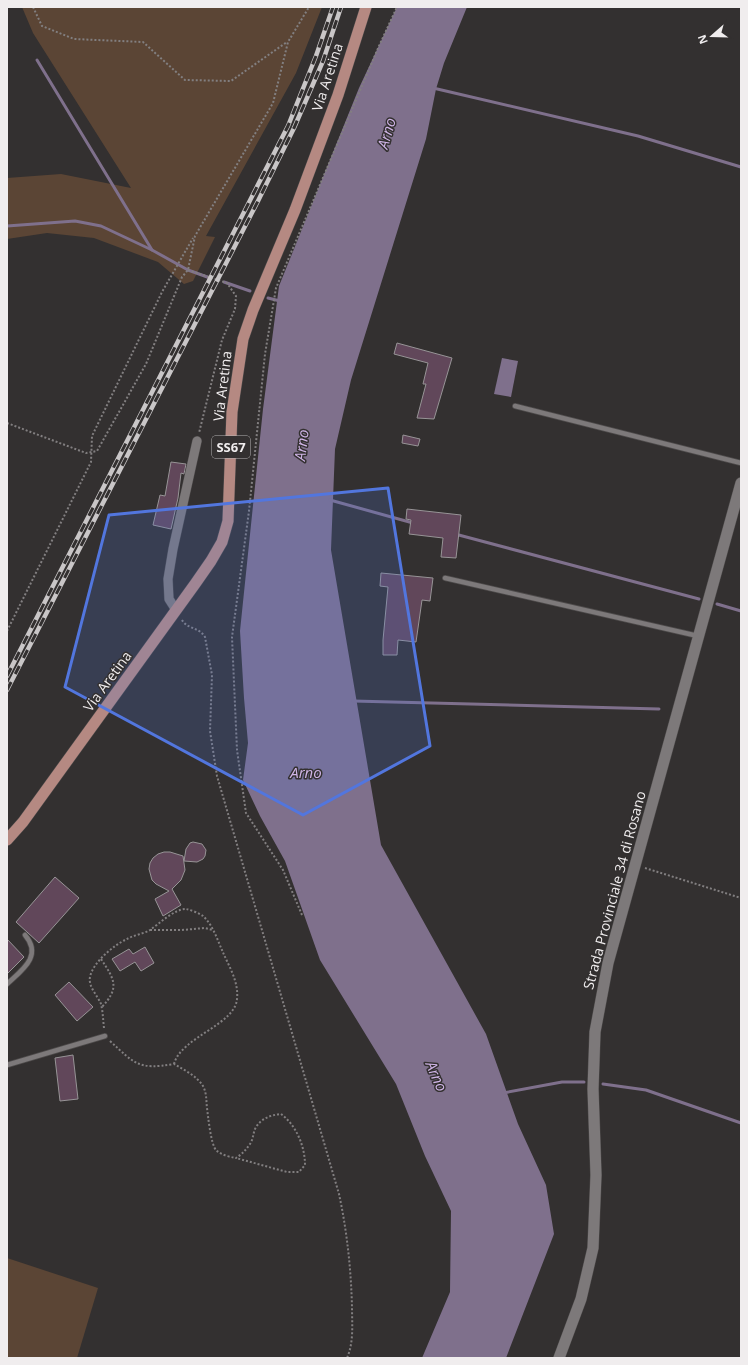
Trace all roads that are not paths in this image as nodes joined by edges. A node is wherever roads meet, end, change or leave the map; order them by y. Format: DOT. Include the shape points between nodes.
graph roads {
  1 [pos="366,7"];
  2 [pos="515,406"];
  3 [pos="197,441"];
  4 [pos="741,463"];
  5 [pos="741,483"];
  6 [pos="445,578"];
  7 [pos="176,610"];
  8 [pos="698,636"];
  9 [pos="7,840"];
  10 [pos="25,935"];
  11 [pos="7,984"];
  12 [pos="105,1036"];
  13 [pos="7,1065"];
  14 [pos="559,1358"];
  1 -- 7 [label="main road, Via Aretina / SS67" via="338,95 243,339 232,412 228,521 222,542"];
  2 -- 4 [label="lane"];
  3 -- 7 [label="street" via="168,579 169,599"];
  5 -- 8 [label="main road, Strada Provinciale 34 di Rosano"];
  6 -- 8 [label="lane"];
  7 -- 9 [label="main road, Via Aretina / SS67" via="23,822"];
  8 -- 14 [label="main road, Strada Provinciale 34 di Rosano" via="608,963 595,1032 593,1089 596,1175 593,1248 581,1299"];
  10 -- 11 [label="lane" via="31,942 31,960"];
  12 -- 13 [label="lane"];
}
